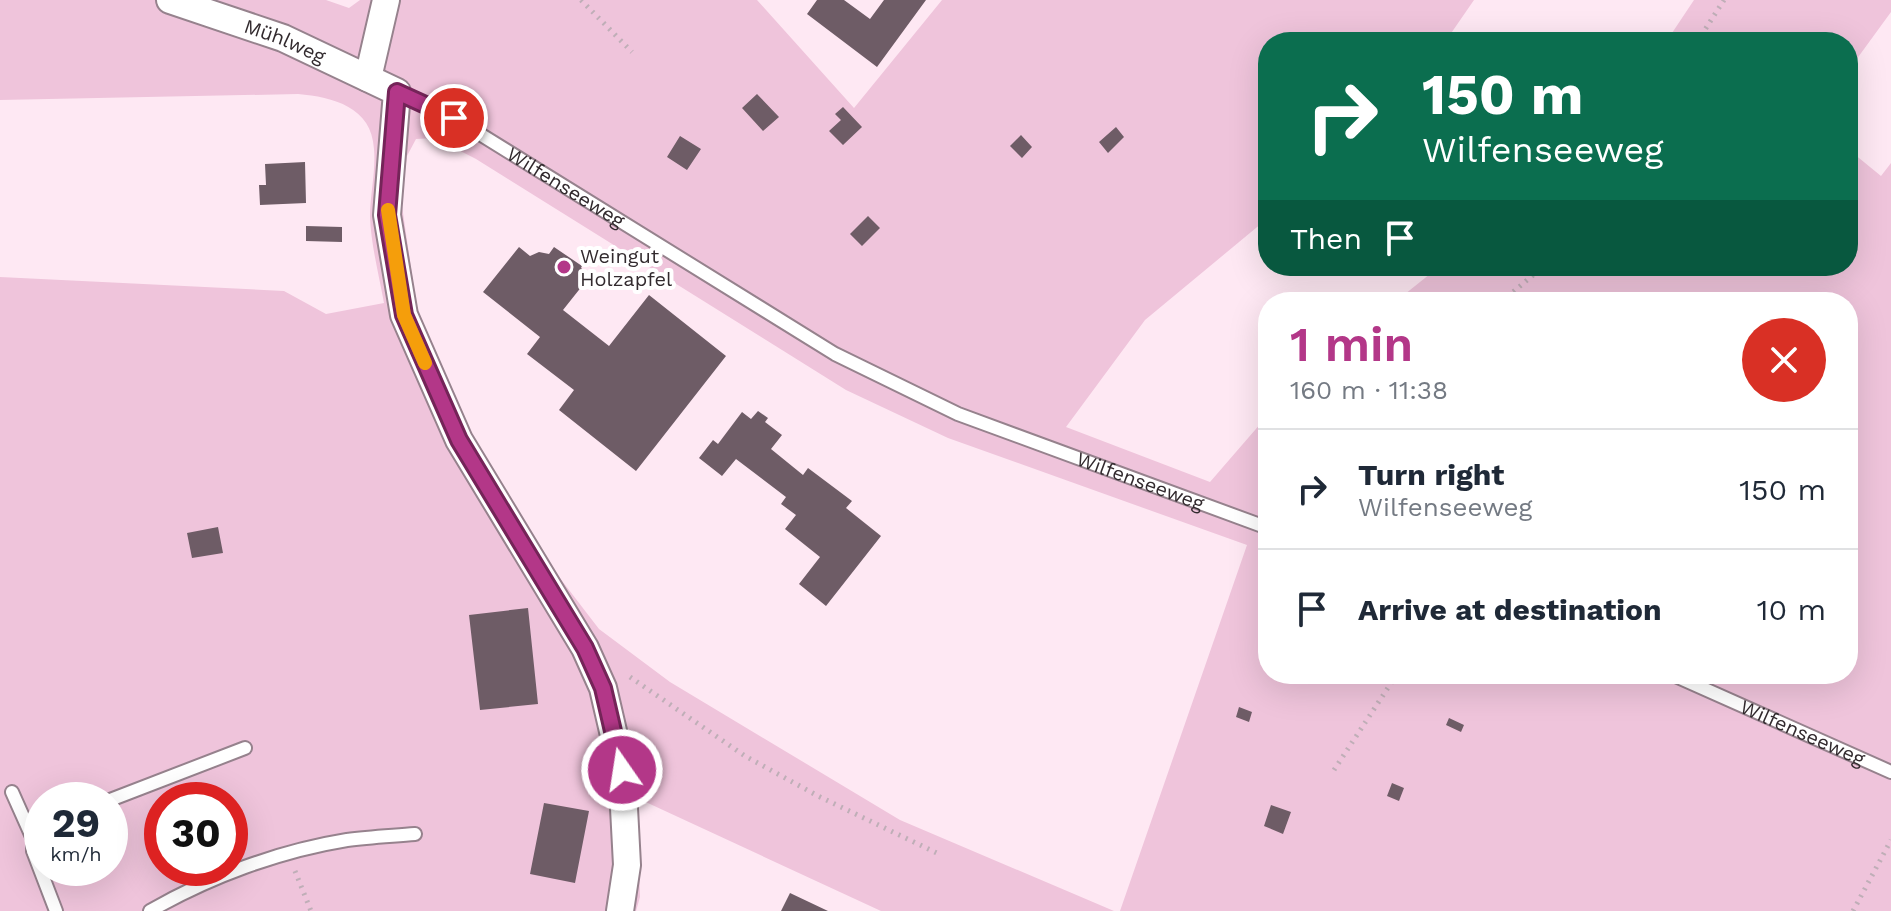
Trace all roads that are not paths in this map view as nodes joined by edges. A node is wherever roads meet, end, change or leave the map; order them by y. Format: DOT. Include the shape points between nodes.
graph roads {
  1 [pos="170,0"];
  2 [pos="386,0"];
  3 [pos="368,78"];
  4 [pos="397,92"];
  5 [pos="1258,524"];
  6 [pos="1693,684"];
  7 [pos="245,748"];
  8 [pos="1891,772"];
  9 [pos="12,792"];
  10 [pos="128,793"];
  11 [pos="24,811"];
  12 [pos="415,834"];
  13 [pos="46,886"];
  14 [pos="56,911"];
  15 [pos="150,911"];
  16 [pos="620,911"];
  1 -- 3 [label="street, Mühlweg" via="283,38"];
  2 -- 3 [label="street"];
  3 -- 4 [label="street, Mühlweg"];
  4 -- 5 [label="lane, Wilfenseeweg" via="454,118 835,354 958,414"];
  4 -- 16 [label="street" via="387,215 404,315 459,440 585,648 603,688 622,770 627,865"];
  6 -- 8 [label="lane, Wilfenseeweg"];
  7 -- 10 [label="lane"];
  9 -- 11 [label="lane"];
  12 -- 15 [label="lane" via="347,840 288,854 190,888"];
  13 -- 14 [label="lane"];
}
